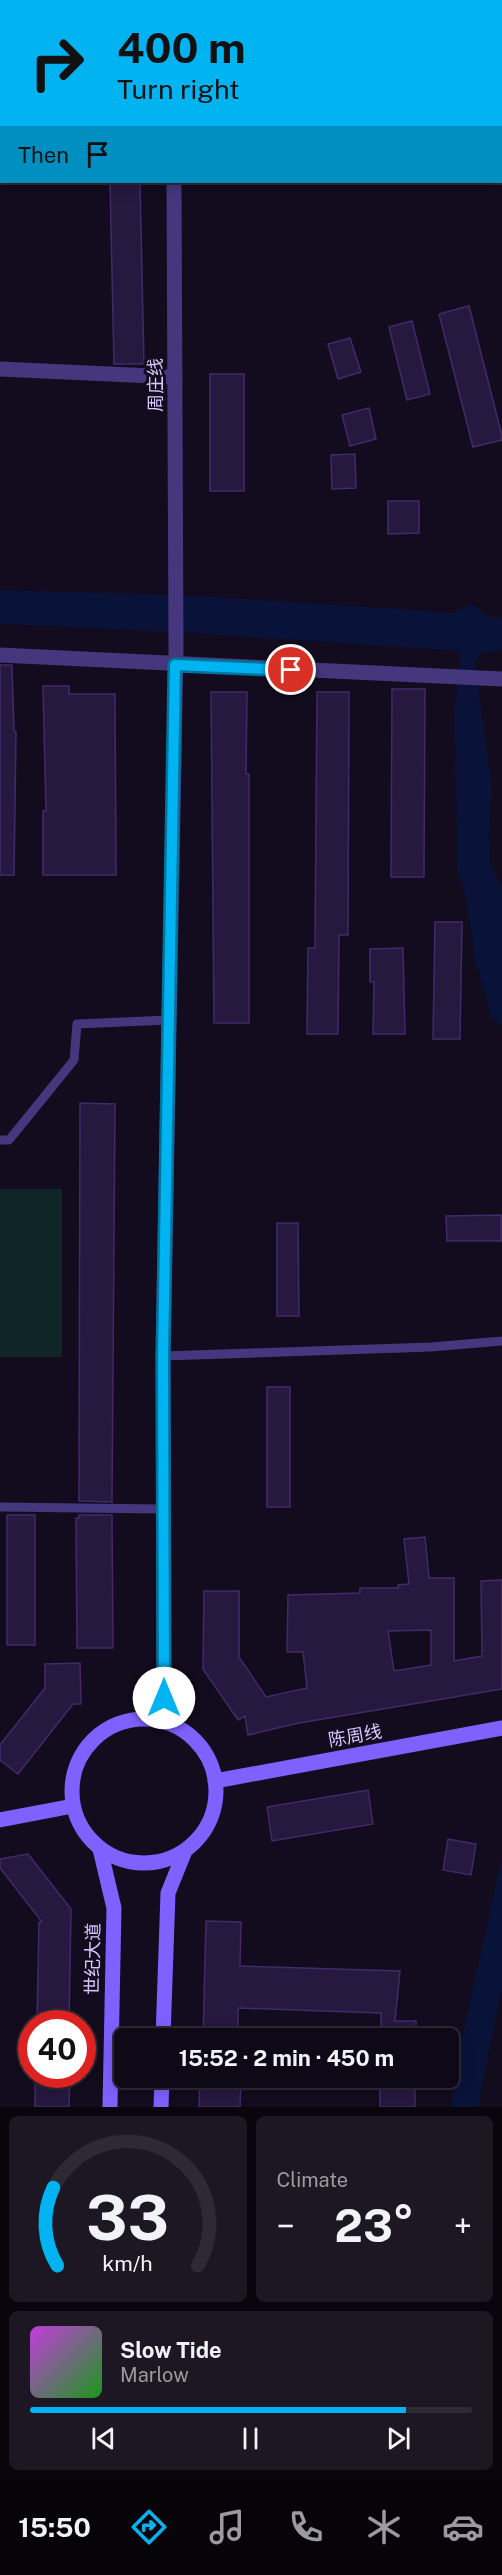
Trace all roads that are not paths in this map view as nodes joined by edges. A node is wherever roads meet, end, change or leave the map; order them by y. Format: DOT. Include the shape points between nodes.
graph roads {
  1 [pos="174,183"];
  2 [pos="0,369"];
  3 [pos="175,377"];
  4 [pos="0,655"];
  5 [pos="175,665"];
  6 [pos="502,679"];
  7 [pos="169,1020"];
  8 [pos="0,1140"];
  9 [pos="502,1341"];
  10 [pos="163,1356"];
  11 [pos="0,1507"];
  12 [pos="162,1509"];
  13 [pos="164,1722"];
  14 [pos="502,1728"];
  15 [pos="215,1781"];
  16 [pos="73,1806"];
  17 [pos="0,1820"];
  18 [pos="100,1849"];
  19 [pos="185,1851"];
  20 [pos="163,2028"];
  21 [pos="162,2088"];
  22 [pos="110,2107"];
  23 [pos="161,2107"];
  1 -- 3 [label="street, 周庄线"];
  2 -- 3 [label="street"];
  3 -- 5 [label="street, 周庄线"];
  4 -- 5 [label="street"];
  5 -- 6 [label="street"];
  5 -- 7 [label="street, 周庄线"];
  7 -- 8 [label="lane" via="77,1023 74,1060 9,1140"];
  7 -- 10 [label="street, 周庄线"];
  9 -- 10 [label="lane"];
  10 -- 12 [label="street, 周庄线"];
  11 -- 12 [label="lane"];
  12 -- 13 [label="street, 周庄线"];
  13 -- 15 [label="main road" via="188,1734 206,1755"];
  13 -- 16 [label="main road" via="139,1719 115,1725 94,1738 80,1758 72,1782"];
  14 -- 15 [label="main road, 陈周线"];
  15 -- 19 [label="main road" via="214,1808 204,1832"];
  16 -- 17 [label="main road"];
  16 -- 18 [label="main road" via="83,1830"];
  18 -- 19 [label="main road" via="127,1862 157,1863"];
  18 -- 22 [label="main road, 世纪大道" via="114,1908"];
  19 -- 20 [label="main road" via="168,1893"];
  21 -- 23 [label="main road"];
}
